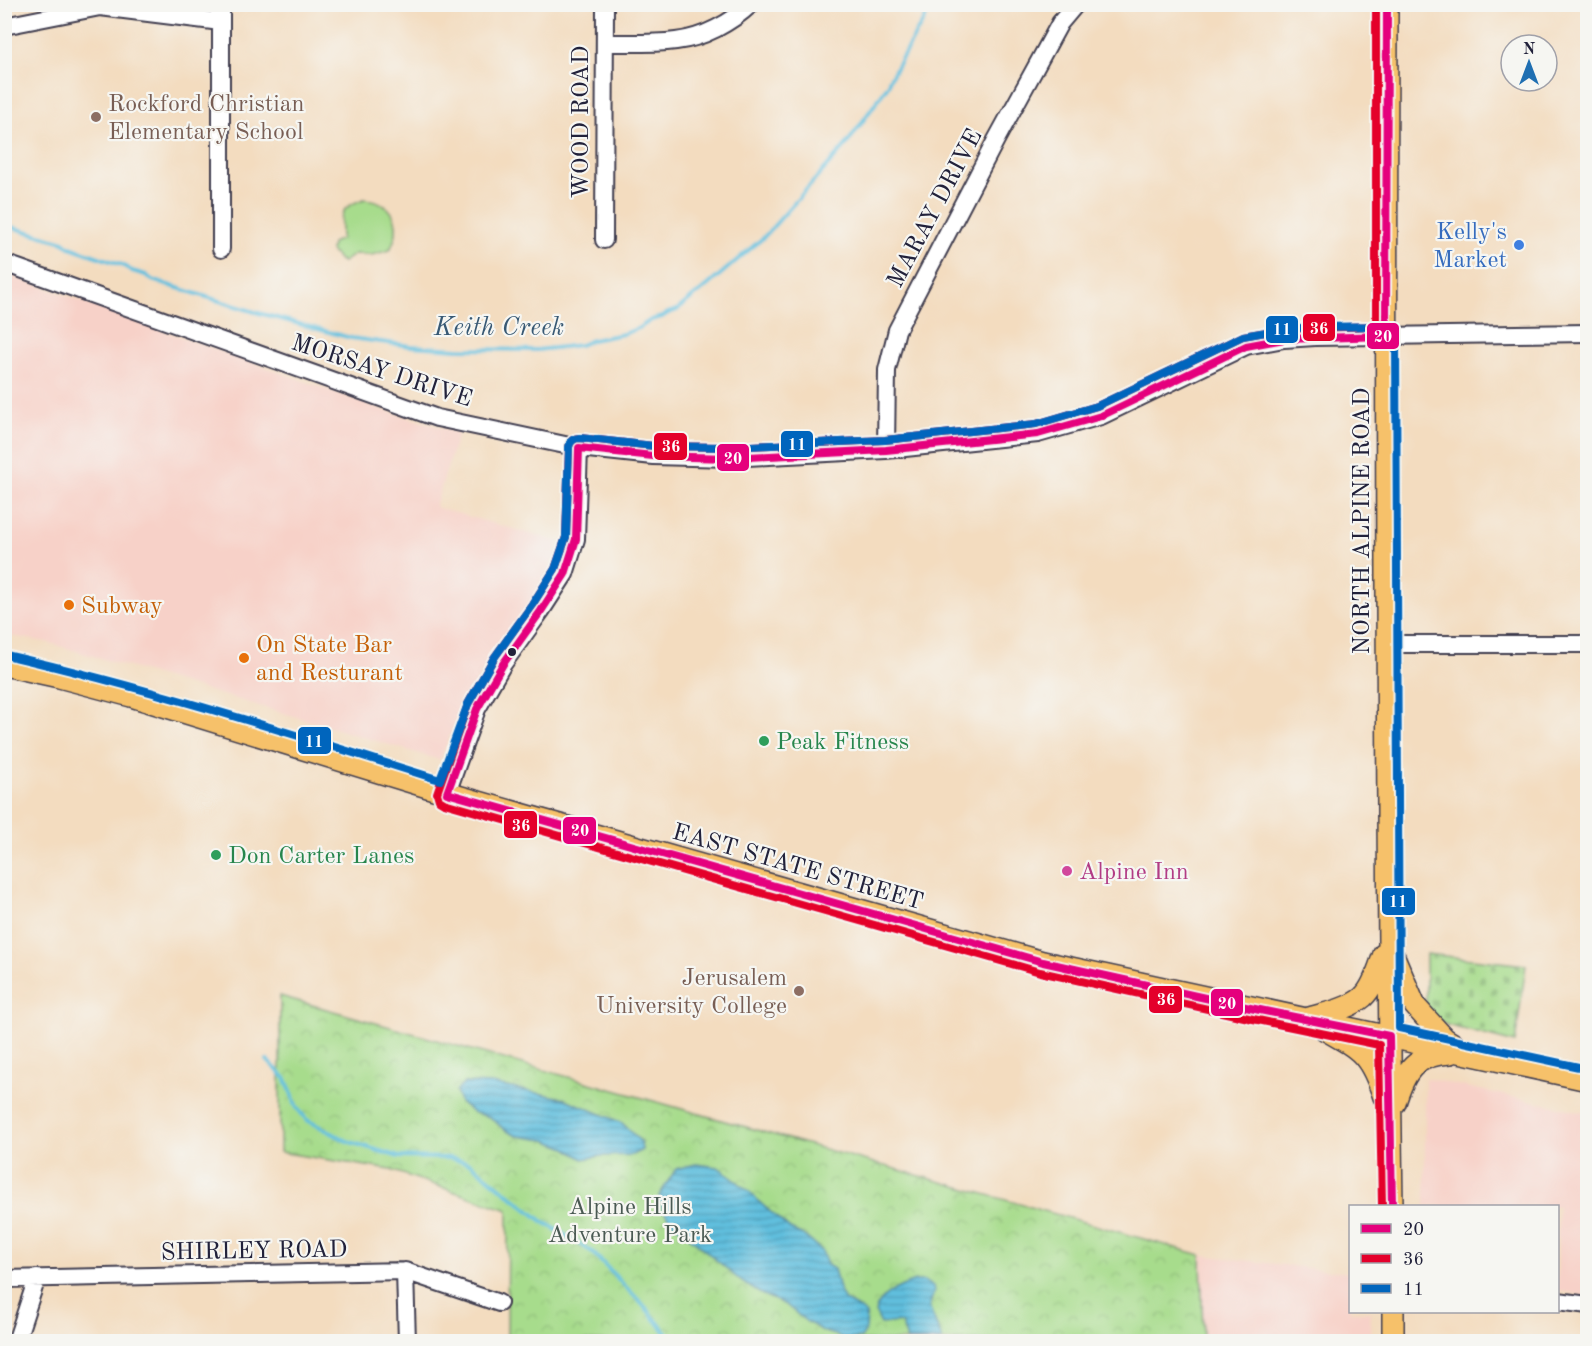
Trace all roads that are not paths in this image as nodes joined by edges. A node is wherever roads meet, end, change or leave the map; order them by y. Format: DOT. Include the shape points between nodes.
graph roads {
  1 [pos="221,4"];
  2 [pos="604,4"];
  3 [pos="751,4"];
  4 [pos="1076,4"];
  5 [pos="1387,4"];
  6 [pos="98,6"];
  7 [pos="221,22"];
  8 [pos="4,26"];
  9 [pos="605,43"];
  10 [pos="604,240"];
  11 [pos="221,249"];
  12 [pos="4,263"];
  13 [pos="1587,333"];
  14 [pos="1386,336"];
  15 [pos="579,448"];
  16 [pos="885,450"];
  17 [pos="1387,644"];
  18 [pos="1587,644"];
  19 [pos="4,665"];
  20 [pos="447,793"];
  21 [pos="1388,943"];
  22 [pos="1305,1019"];
  23 [pos="1389,1036"];
  24 [pos="1469,1054"];
  25 [pos="1587,1080"];
  26 [pos="1390,1118"];
  27 [pos="1392,1205"];
  28 [pos="405,1271"];
  29 [pos="37,1278"];
  30 [pos="4,1279"];
  31 [pos="1559,1301"];
  32 [pos="499,1303"];
  33 [pos="1587,1305"];
  34 [pos="1393,1313"];
  35 [pos="16,1341"];
  36 [pos="407,1341"];
  37 [pos="1393,1341"];
  1 -- 7 [label="street"];
  2 -- 9 [label="street, WOOD ROAD"];
  3 -- 9 [label="street" via="725,24 678,41"];
  4 -- 16 [label="street, MARAY DRIVE" via="1060,23 897,330 887,370"];
  5 -- 14 [label="main road, NORTH ALPINE ROAD"];
  6 -- 7 [label="street"];
  6 -- 8 [label="street"];
  7 -- 11 [label="street"];
  9 -- 10 [label="street, WOOD ROAD"];
  12 -- 15 [label="street, MORSAY DRIVE" via="437,418"];
  13 -- 14 [label="street, MORSAY DRIVE"];
  14 -- 16 [label="street, MORSAY DRIVE" via="1316,336 1246,346 1101,416 1038,434"];
  14 -- 17 [label="main road, NORTH ALPINE ROAD"];
  15 -- 16 [label="street, MORSAY DRIVE" via="653,456 729,458"];
  15 -- 20 [label="street" via="576,539 565,574 477,709"];
  17 -- 18 [label="street"];
  17 -- 21 [label="main road, NORTH ALPINE ROAD"];
  19 -- 20 [label="main road, EAST STATE STREET" via="131,696"];
  20 -- 22 [label="main road, EAST STATE STREET" via="1043,962"];
  21 -- 22 [label="main road" via="1362,998"];
  21 -- 23 [label="main road, NORTH ALPINE ROAD"];
  21 -- 24 [label="main road" via="1415,1006 1445,1039"];
  22 -- 23 [label="main road, EAST STATE STREET"];
  22 -- 26 [label="main road" via="1364,1054 1376,1074"];
  23 -- 24 [label="main road, EAST STATE STREET"];
  23 -- 26 [label="main road, NORTH ALPINE ROAD"];
  24 -- 25 [label="main road, EAST STATE STREET"];
  24 -- 26 [label="main road" via="1448,1053 1418,1061 1404,1079"];
  26 -- 27 [label="main road, NORTH ALPINE ROAD"];
  28 -- 29 [label="street, SHIRLEY ROAD"];
  28 -- 32 [label="street, SHIRLEY ROAD"];
  28 -- 36 [label="street"];
  29 -- 30 [label="street, SHIRLEY ROAD"];
  29 -- 35 [label="street"];
  31 -- 33 [label="street"];
  34 -- 37 [label="main road"];
}
